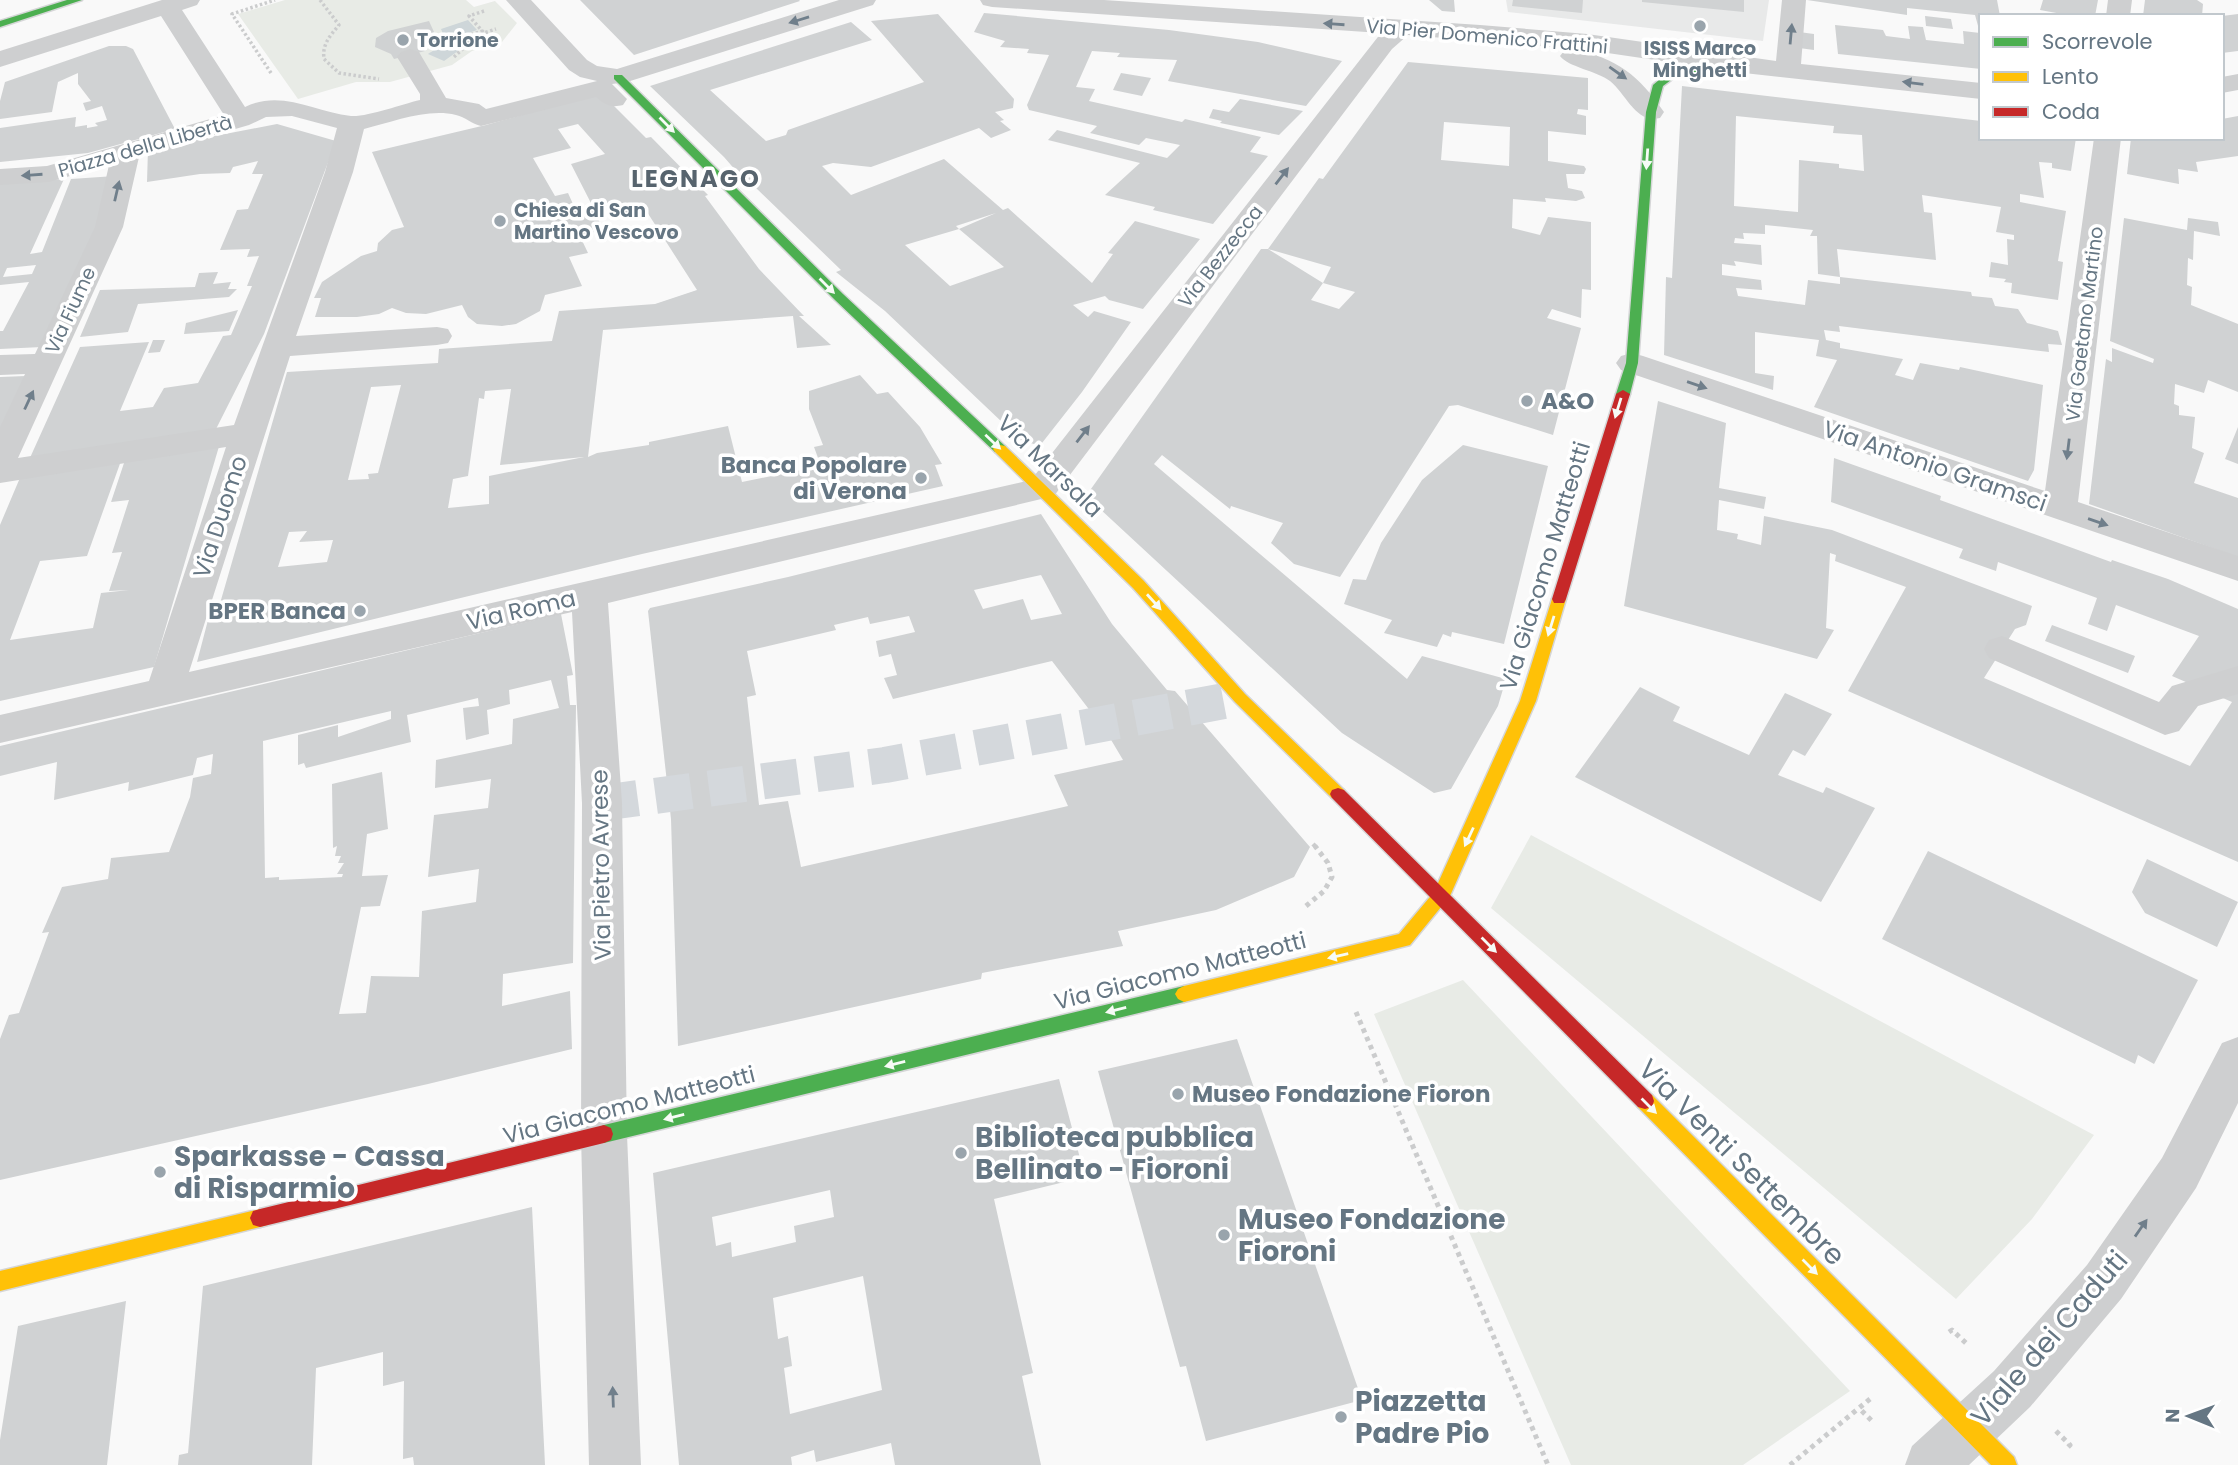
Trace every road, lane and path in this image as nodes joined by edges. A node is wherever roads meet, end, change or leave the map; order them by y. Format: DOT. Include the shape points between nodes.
graph roads {
  1 [pos="77,0"];
  2 [pos="275,0"];
  3 [pos="518,0"];
  4 [pos="864,0"];
  5 [pos="992,0"];
  6 [pos="1794,0"];
  7 [pos="177,3"];
  8 [pos="0,24"];
  9 [pos="1394,24"];
  10 [pos="1480,29"];
  11 [pos="410,57"];
  12 [pos="0,59"];
  13 [pos="1744,65"];
  14 [pos="1788,69"];
  15 [pos="616,88"];
  16 [pos="1979,91"];
  17 [pos="433,105"];
  18 [pos="293,108"];
  19 [pos="1651,112"];
  20 [pos="240,119"];
  21 [pos="352,124"];
  22 [pos="2108,140"];
  23 [pos="126,152"];
  24 [pos="0,177"];
  25 [pos="437,336"];
  26 [pos="279,346"];
  27 [pos="46,363"];
  28 [pos="1632,363"];
  29 [pos="0,365"];
  30 [pos="247,433"];
  31 [pos="0,462"];
  32 [pos="0,472"];
  33 [pos="1042,488"];
  34 [pos="2060,509"];
  35 [pos="2238,569"];
  36 [pos="589,595"];
  37 [pos="2002,649"];
  38 [pos="2238,680"];
  39 [pos="165,690"];
  40 [pos="0,729"];
  41 [pos="1313,844"];
  42 [pos="1441,896"];
  43 [pos="1306,906"];
  44 [pos="1356,1012"];
  45 [pos="2238,1057"];
  46 [pos="604,1135"];
  47 [pos="0,1281"];
  48 [pos="1948,1333"];
  49 [pos="1968,1345"];
  50 [pos="1875,1395"];
  51 [pos="1859,1408"];
  52 [pos="1873,1422"];
  53 [pos="1971,1429"];
  54 [pos="2056,1432"];
  55 [pos="2066,1450"];
  56 [pos="615,1465"];
  57 [pos="1548,1465"];
  58 [pos="1790,1465"];
  59 [pos="1931,1465"];
  60 [pos="2006,1465"];
  1 -- 8 [label="street"];
  2 -- 18 [label="path" via="232,14"];
  3 -- 15 [label="street" via="578,65"];
  4 -- 15 [label="street, one-way"];
  9 -- 5 [label="street, Via Pier Domenico Frattini, one-way"];
  14 -- 6 [label="street, one-way"];
  7 -- 12 [label="street"];
  7 -- 20 [label="street, Piazza della Libertà"];
  9 -- 10 [label="street, Via Pier Domenico Frattini" via="1434,43"];
  33 -- 9 [label="street, Via Bezzecca, one-way"];
  10 -- 13 [label="street, Via Pier Domenico Frattini"];
  10 -- 19 [label="street, one-way" via="1611,68 1629,81"];
  11 -- 17 [label="street" via="433,94"];
  13 -- 14 [label="street, Via Pier Domenico Frattini"];
  13 -- 19 [label="street, Via Giacomo Matteotti" via="1676,71 1658,85"];
  16 -- 14 [label="street, Via Pier Domenico Frattini, one-way"];
  15 -- 17 [label="street" via="481,118 470,110"];
  15 -- 33 [label="street, Via Marsala, one-way"];
  17 -- 21 [label="street"];
  18 -- 20 [label="street" via="261,109"];
  18 -- 21 [label="street"];
  19 -- 28 [label="street, Via Giacomo Matteotti, one-way"];
  20 -- 23 [label="street, Piazza della Libertà"];
  21 -- 26 [label="street, Via Duomo" via="340,172"];
  22 -- 34 [label="street, Via Gaetano Martino, one-way"];
  23 -- 24 [label="street, Piazza della Libertà, one-way" via="49,173"];
  27 -- 23 [label="street, Via Fiume, one-way" via="109,227"];
  25 -- 26 [label="street"];
  26 -- 30 [label="street, Via Duomo"];
  27 -- 29 [label="street"];
  31 -- 27 [label="street, Via Fiume, one-way"];
  28 -- 34 [label="street, Via Antonio Gramsci, one-way"];
  28 -- 42 [label="street, Via Giacomo Matteotti, one-way" via="1528,701"];
  30 -- 32 [label="street"];
  30 -- 39 [label="street, Via Duomo"];
  33 -- 36 [label="street, Via Roma"];
  33 -- 42 [label="street, Via Marsala, one-way" via="1138,584 1240,698"];
  34 -- 35 [label="street, Via Antonio Gramsci, one-way"];
  36 -- 39 [label="street, Via Roma"];
  36 -- 46 [label="street, Via Pietro Avrese" via="602,803"];
  37 -- 38 [label="street" via="2165,721 2186,696"];
  39 -- 40 [label="street, Via Roma"];
  41 -- 43 [label="path" via="1329,860 1331,881 1328,889"];
  42 -- 46 [label="street, Via Giacomo Matteotti, one-way" via="1404,940"];
  42 -- 53 [label="street, Via Venti Settembre, one-way"];
  44 -- 57 [label="path"];
  53 -- 45 [label="street, Viale dei Caduti, one-way" via="2105,1282 2179,1173"];
  46 -- 47 [label="street, Via Giacomo Matteotti"];
  56 -- 46 [label="street, Via Pietro Avrese, one-way"];
  48 -- 49 [label="path" via="1952,1330"];
  50 -- 51 [label="path"];
  51 -- 52 [label="path"];
  51 -- 58 [label="path"];
  53 -- 59 [label="street, Viale dei Caduti"];
  53 -- 60 [label="street, Via Venti Settembre"];
  54 -- 55 [label="path" via="2070,1445"];
}
